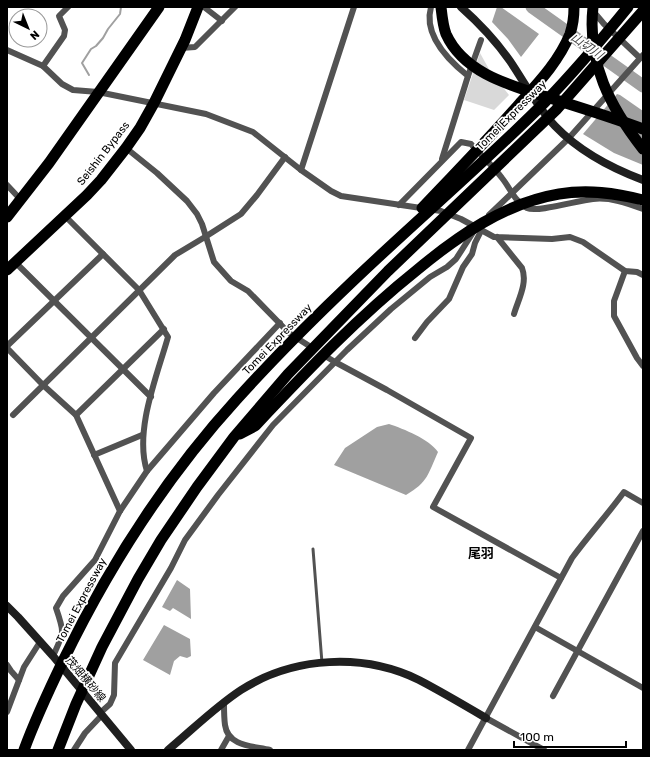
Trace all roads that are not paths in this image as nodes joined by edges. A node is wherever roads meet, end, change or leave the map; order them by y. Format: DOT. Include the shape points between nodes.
graph roads {
  1 [pos="68,7"];
  2 [pos="159,7"];
  3 [pos="198,7"];
  4 [pos="204,7"];
  5 [pos="235,7"];
  6 [pos="354,7"];
  7 [pos="431,7"];
  8 [pos="441,7"];
  9 [pos="461,7"];
  10 [pos="574,7"];
  11 [pos="592,7"];
  12 [pos="628,7"];
  13 [pos="643,11"];
  14 [pos="222,20"];
  15 [pos="481,40"];
  16 [pos="181,48"];
  17 [pos="7,50"];
  18 [pos="642,57"];
  19 [pos="43,66"];
  20 [pos="468,76"];
  21 [pos="98,92"];
  22 [pos="154,103"];
  23 [pos="643,129"];
  24 [pos="568,139"];
  25 [pos="126,148"];
  26 [pos="643,149"];
  27 [pos="285,157"];
  28 [pos="478,158"];
  29 [pos="441,161"];
  30 [pos="301,170"];
  31 [pos="643,180"];
  32 [pos="7,185"];
  33 [pos="512,192"];
  34 [pos="21,200"];
  35 [pos="643,200"];
  36 [pos="399,205"];
  37 [pos="643,209"];
  38 [pos="7,216"];
  39 [pos="65,216"];
  40 [pos="479,230"];
  41 [pos="205,237"];
  42 [pos="498,237"];
  43 [pos="103,254"];
  44 [pos="452,262"];
  45 [pos="16,263"];
  46 [pos="7,270"];
  47 [pos="461,271"];
  48 [pos="625,271"];
  49 [pos="643,275"];
  50 [pos="139,290"];
  51 [pos="55,301"];
  52 [pos="514,314"];
  53 [pos="280,323"];
  54 [pos="164,329"];
  55 [pos="91,337"];
  56 [pos="415,338"];
  57 [pos="7,347"];
  58 [pos="334,362"];
  59 [pos="643,366"];
  60 [pos="122,369"];
  61 [pos="293,378"];
  62 [pos="43,385"];
  63 [pos="150,397"];
  64 [pos="13,415"];
  65 [pos="76,415"];
  66 [pos="142,435"];
  67 [pos="94,455"];
  68 [pos="147,471"];
  69 [pos="642,501"];
  70 [pos="120,511"];
  71 [pos="643,531"];
  72 [pos="313,549"];
  73 [pos="561,578"];
  74 [pos="7,606"];
  75 [pos="535,627"];
  76 [pos="40,642"];
  77 [pos="577,651"];
  78 [pos="53,656"];
  79 [pos="322,662"];
  80 [pos="7,665"];
  81 [pos="20,680"];
  82 [pos="643,688"];
  83 [pos="553,696"];
  84 [pos="224,704"];
  85 [pos="7,712"];
  86 [pos="101,714"];
  87 [pos="486,718"];
  88 [pos="229,736"];
  89 [pos="24,750"];
  90 [pos="58,750"];
  91 [pos="74,750"];
  92 [pos="131,750"];
  93 [pos="168,750"];
  94 [pos="221,750"];
  95 [pos="270,750"];
  96 [pos="468,750"];
  97 [pos="544,750"];
  1 -- 19 [label="street" via="59,16 65,30 64,36"];
  2 -- 21 [label="highway"];
  3 -- 16 [label="highway, Seishin Bypass"];
  4 -- 14 [label="street"];
  5 -- 14 [label="street"];
  6 -- 30 [label="street"];
  7 -- 20 [label="street" via="430,24 436,40 444,54"];
  8 -- 23 [label="highway" via="446,34 452,44 472,65 486,74 519,88"];
  9 -- 24 [label="street" via="494,40 544,114"];
  10 -- 28 [label="highway" via="570,33 554,63"];
  11 -- 18 [label="street" via="604,24"];
  11 -- 26 [label="highway" via="594,52 603,83 614,108"];
  12 -- 28 [label="highway, Tomei Expressway" via="546,101"];
  13 -- 61 [label="highway" via="556,110 388,271 320,342"];
  14 -- 16 [label="street" via="195,47"];
  15 -- 20 [label="street"];
  16 -- 22 [label="highway, Seishin Bypass"];
  17 -- 19 [label="street"];
  18 -- 24 [label="street"];
  19 -- 21 [label="street" via="72,90"];
  20 -- 29 [label="street"];
  21 -- 22 [label="street"];
  21 -- 34 [label="highway"];
  22 -- 25 [label="highway, Seishin Bypass"];
  22 -- 27 [label="street" via="206,114 254,132"];
  24 -- 31 [label="street" via="594,157"];
  24 -- 33 [label="street"];
  25 -- 39 [label="highway, Seishin Bypass" via="101,180"];
  25 -- 41 [label="street" via="187,201 197,214"];
  27 -- 30 [label="street"];
  27 -- 41 [label="street" via="241,214"];
  28 -- 89 [label="highway, Tomei Expressway" via="305,328 236,400 163,490 133,534 82,622"];
  29 -- 33 [label="street" via="461,142 471,144 502,177"];
  29 -- 36 [label="street"];
  30 -- 36 [label="street" via="341,196"];
  32 -- 34 [label="street"];
  33 -- 37 [label="street" via="518,201 536,210 579,201 607,199"];
  33 -- 40 [label="street"];
  34 -- 38 [label="highway"];
  35 -- 61 [label="highway" via="608,192 560,194 526,202 496,216 435,255"];
  36 -- 40 [label="street" via="441,211"];
  39 -- 43 [label="street"];
  39 -- 45 [label="highway, Seishin Bypass"];
  40 -- 42 [label="street"];
  40 -- 44 [label="street"];
  40 -- 47 [label="street" via="472,254"];
  41 -- 50 [label="street" via="175,255"];
  41 -- 53 [label="street" via="214,262 231,281 248,291"];
  42 -- 48 [label="street" via="570,237 583,242"];
  42 -- 52 [label="street" via="524,271 522,292"];
  43 -- 50 [label="street"];
  43 -- 51 [label="street"];
  44 -- 47 [label="street"];
  44 -- 58 [label="street" via="391,309"];
  45 -- 46 [label="highway, Seishin Bypass"];
  45 -- 51 [label="street"];
  47 -- 56 [label="street" via="449,299"];
  48 -- 49 [label="street"];
  48 -- 59 [label="street" via="614,301 614,316"];
  50 -- 54 [label="street"];
  50 -- 55 [label="street"];
  51 -- 55 [label="street"];
  51 -- 57 [label="street"];
  53 -- 58 [label="street" via="289,333"];
  53 -- 68 [label="street" via="214,393"];
  54 -- 60 [label="street"];
  54 -- 63 [label="street" via="168,336"];
  55 -- 60 [label="street"];
  55 -- 62 [label="street"];
  57 -- 62 [label="street"];
  58 -- 73 [label="street" via="471,438 433,507"];
  58 -- 86 [label="street" via="273,425 185,540 115,663 114,695"];
  60 -- 63 [label="street"];
  60 -- 65 [label="street"];
  61 -- 90 [label="highway" via="234,437 161,540 102,647"];
  62 -- 64 [label="street"];
  62 -- 65 [label="street"];
  63 -- 66 [label="street"];
  65 -- 67 [label="street"];
  66 -- 67 [label="street"];
  66 -- 68 [label="street" via="143,460"];
  67 -- 70 [label="street"];
  68 -- 70 [label="street"];
  69 -- 73 [label="street" via="624,492 572,558"];
  70 -- 78 [label="street" via="95,560 63,596 56,608 63,634"];
  71 -- 77 [label="street"];
  72 -- 79 [label="lane"];
  73 -- 75 [label="street"];
  74 -- 76 [label="street, 茂畑横砂線"];
  75 -- 77 [label="street"];
  75 -- 87 [label="street"];
  76 -- 78 [label="street, 茂畑横砂線"];
  76 -- 81 [label="street" via="24,667"];
  77 -- 82 [label="street"];
  77 -- 83 [label="street"];
  78 -- 86 [label="street, 茂畑横砂線"];
  79 -- 84 [label="street" via="273,674 242,690"];
  79 -- 87 [label="street" via="358,662 390,669 419,680"];
  80 -- 81 [label="street"];
  81 -- 85 [label="street"];
  84 -- 88 [label="street" via="225,727"];
  84 -- 93 [label="street"];
  86 -- 91 [label="street"];
  86 -- 92 [label="street, 茂畑横砂線"];
  87 -- 96 [label="street"];
  87 -- 97 [label="street"];
  88 -- 94 [label="street"];
  88 -- 95 [label="street" via="236,743"];
}
